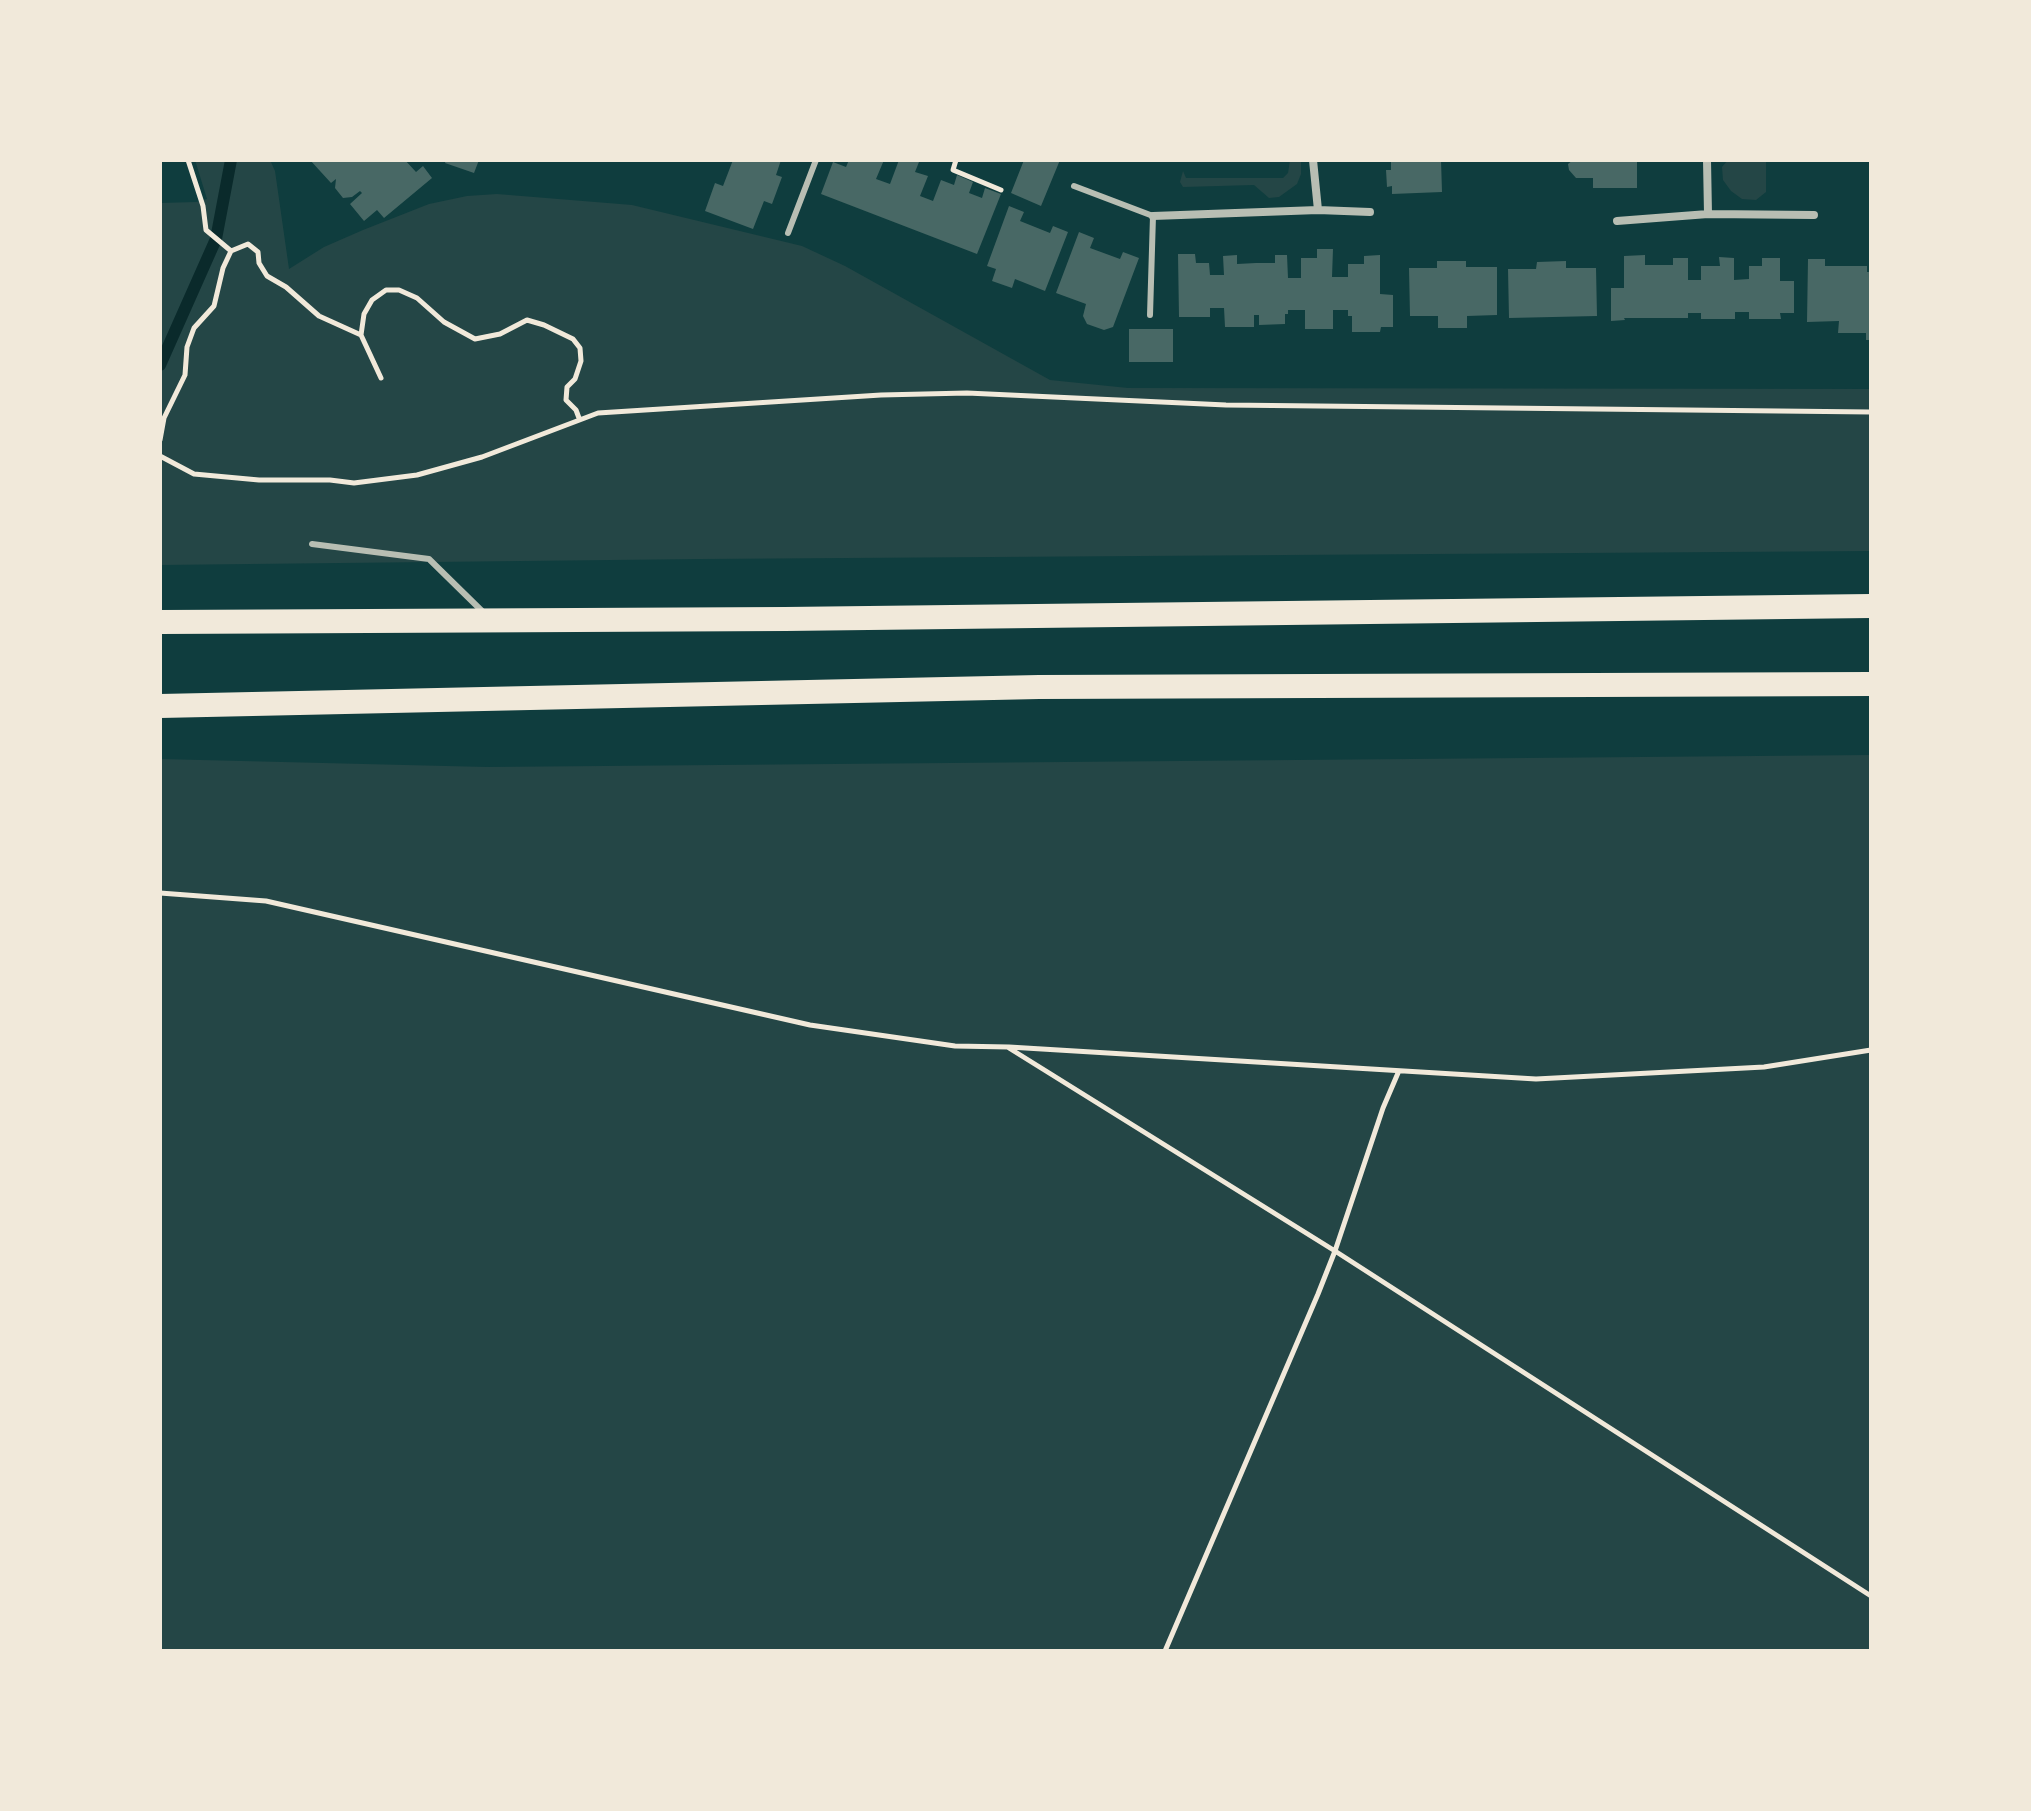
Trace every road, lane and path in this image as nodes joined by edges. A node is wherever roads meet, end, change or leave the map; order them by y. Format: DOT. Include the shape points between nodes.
graph roads {
  1 [pos="188,160"];
  2 [pos="816,160"];
  3 [pos="956,160"];
  4 [pos="1313,160"];
  5 [pos="1707,160"];
  6 [pos="1074,186"];
  7 [pos="1001,190"];
  8 [pos="1318,210"];
  9 [pos="1370,212"];
  10 [pos="1708,214"];
  11 [pos="1814,215"];
  12 [pos="1153,216"];
  13 [pos="1617,221"];
  14 [pos="788,233"];
  15 [pos="231,251"];
  16 [pos="1150,315"];
  17 [pos="361,335"];
  18 [pos="381,378"];
  19 [pos="1871,412"];
  20 [pos="579,418"];
  21 [pos="160,440"];
  22 [pos="160,456"];
  23 [pos="312,544"];
  24 [pos="1871,606"];
  25 [pos="491,620"];
  26 [pos="160,622"];
  27 [pos="1871,684"];
  28 [pos="160,706"];
  29 [pos="160,893"];
  30 [pos="1009,1047"];
  31 [pos="1871,1050"];
  32 [pos="1398,1073"];
  33 [pos="1335,1251"];
  34 [pos="1871,1596"];
  35 [pos="1165,1651"];
  1 -- 15 [label="path" via="206,230"];
  2 -- 14 [label="lane"];
  3 -- 7 [label="path" via="953,170"];
  4 -- 8 [label="street"];
  5 -- 10 [label="street"];
  6 -- 12 [label="lane"];
  8 -- 9 [label="street"];
  8 -- 12 [label="street"];
  10 -- 11 [label="street"];
  10 -- 13 [label="street"];
  12 -- 16 [label="lane"];
  15 -- 17 [label="path" via="248,244 258,252 267,276 319,316"];
  15 -- 21 [label="path" via="214,306 194,328 185,375 164,418"];
  17 -- 18 [label="path"];
  17 -- 20 [label="path" via="364,314 386,290 417,298 444,322 475,339 527,320 544,325 580,348 581,361 566,400"];
  19 -- 20 [label="path" via="1226,405 967,393"];
  20 -- 22 [label="path" via="482,457 417,475 354,483 194,474"];
  23 -- 25 [label="lane" via="429,559"];
  24 -- 25 [label="highway"];
  25 -- 26 [label="highway"];
  27 -- 28 [label="highway" via="1039,687"];
  29 -- 30 [label="path" via="266,901 810,1025 955,1046"];
  30 -- 32 [label="path"];
  30 -- 33 [label="path"];
  31 -- 32 [label="path" via="1764,1067 1536,1079"];
  32 -- 33 [label="path"];
  33 -- 34 [label="path"];
  33 -- 35 [label="path"];
}
